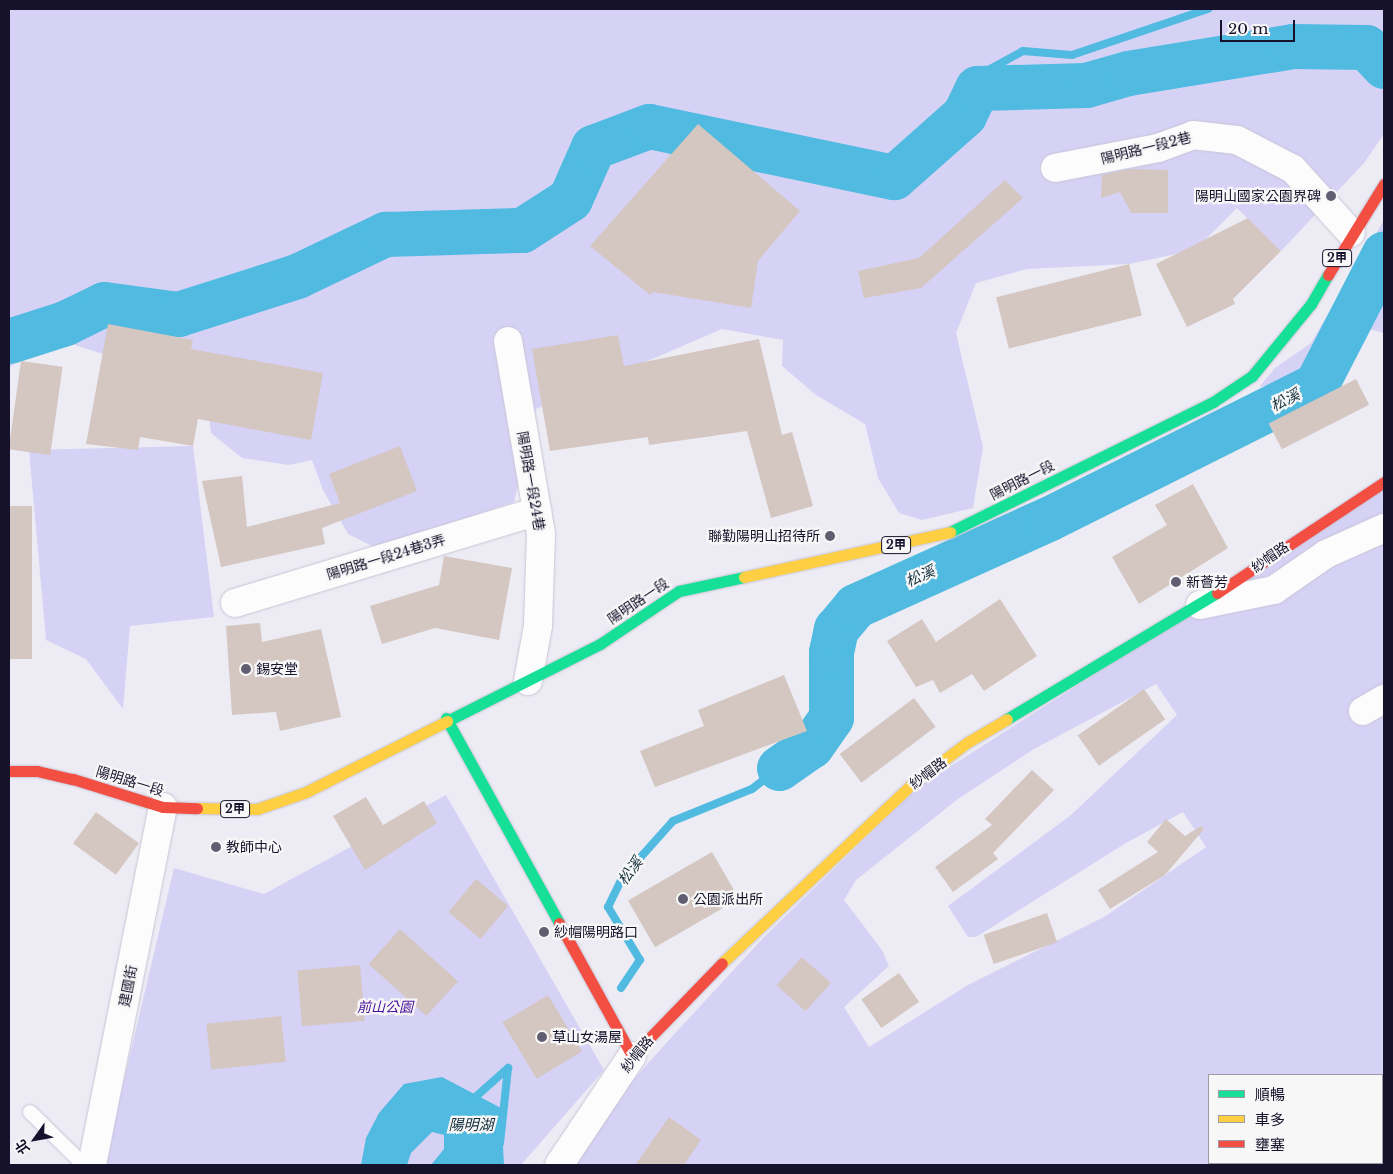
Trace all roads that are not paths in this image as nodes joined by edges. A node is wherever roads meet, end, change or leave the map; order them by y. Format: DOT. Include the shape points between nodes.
graph roads {
  1 [pos="1055,168"];
  2 [pos="1384,184"];
  3 [pos="1357,223"];
  4 [pos="508,341"];
  5 [pos="1384,482"];
  6 [pos="537,511"];
  7 [pos="1384,528"];
  8 [pos="235,603"];
  9 [pos="1200,605"];
  10 [pos="528,681"];
  11 [pos="446,718"];
  12 [pos="9,771"];
  13 [pos="163,807"];
  14 [pos="632,1056"];
  15 [pos="30,1112"];
  16 [pos="84,1165"];
  17 [pos="92,1165"];
  18 [pos="559,1165"];
  1 -- 3 [label="street, 陽明路一段2巷" via="1158,148 1193,135 1237,140 1292,169"];
  2 -- 3 [label="main road, 2甲"];
  3 -- 10 [label="main road, 陽明路一段 / 2甲" via="1311,304 1252,376 1212,402 954,531 679,591 600,644"];
  4 -- 6 [label="street, 陽明路一段24巷"];
  5 -- 9 [label="main road, 紗帽路"];
  6 -- 8 [label="street, 陽明路一段24巷3弄"];
  6 -- 10 [label="street, 陽明路一段24巷" via="541,534 538,626"];
  7 -- 9 [label="street" via="1326,554 1274,590"];
  9 -- 14 [label="main road, 紗帽路" via="968,742 912,784 751,932"];
  10 -- 11 [label="main road, 陽明路一段 / 2甲"];
  11 -- 13 [label="main road, 陽明路一段 / 2甲" via="306,792 257,809"];
  11 -- 14 [label="main road"];
  12 -- 13 [label="main road, 陽明路一段 / 2甲" via="37,771 74,779"];
  13 -- 17 [label="street, 建國街"];
  14 -- 18 [label="street, 紗帽路"];
  15 -- 16 [label="lane"];
}
